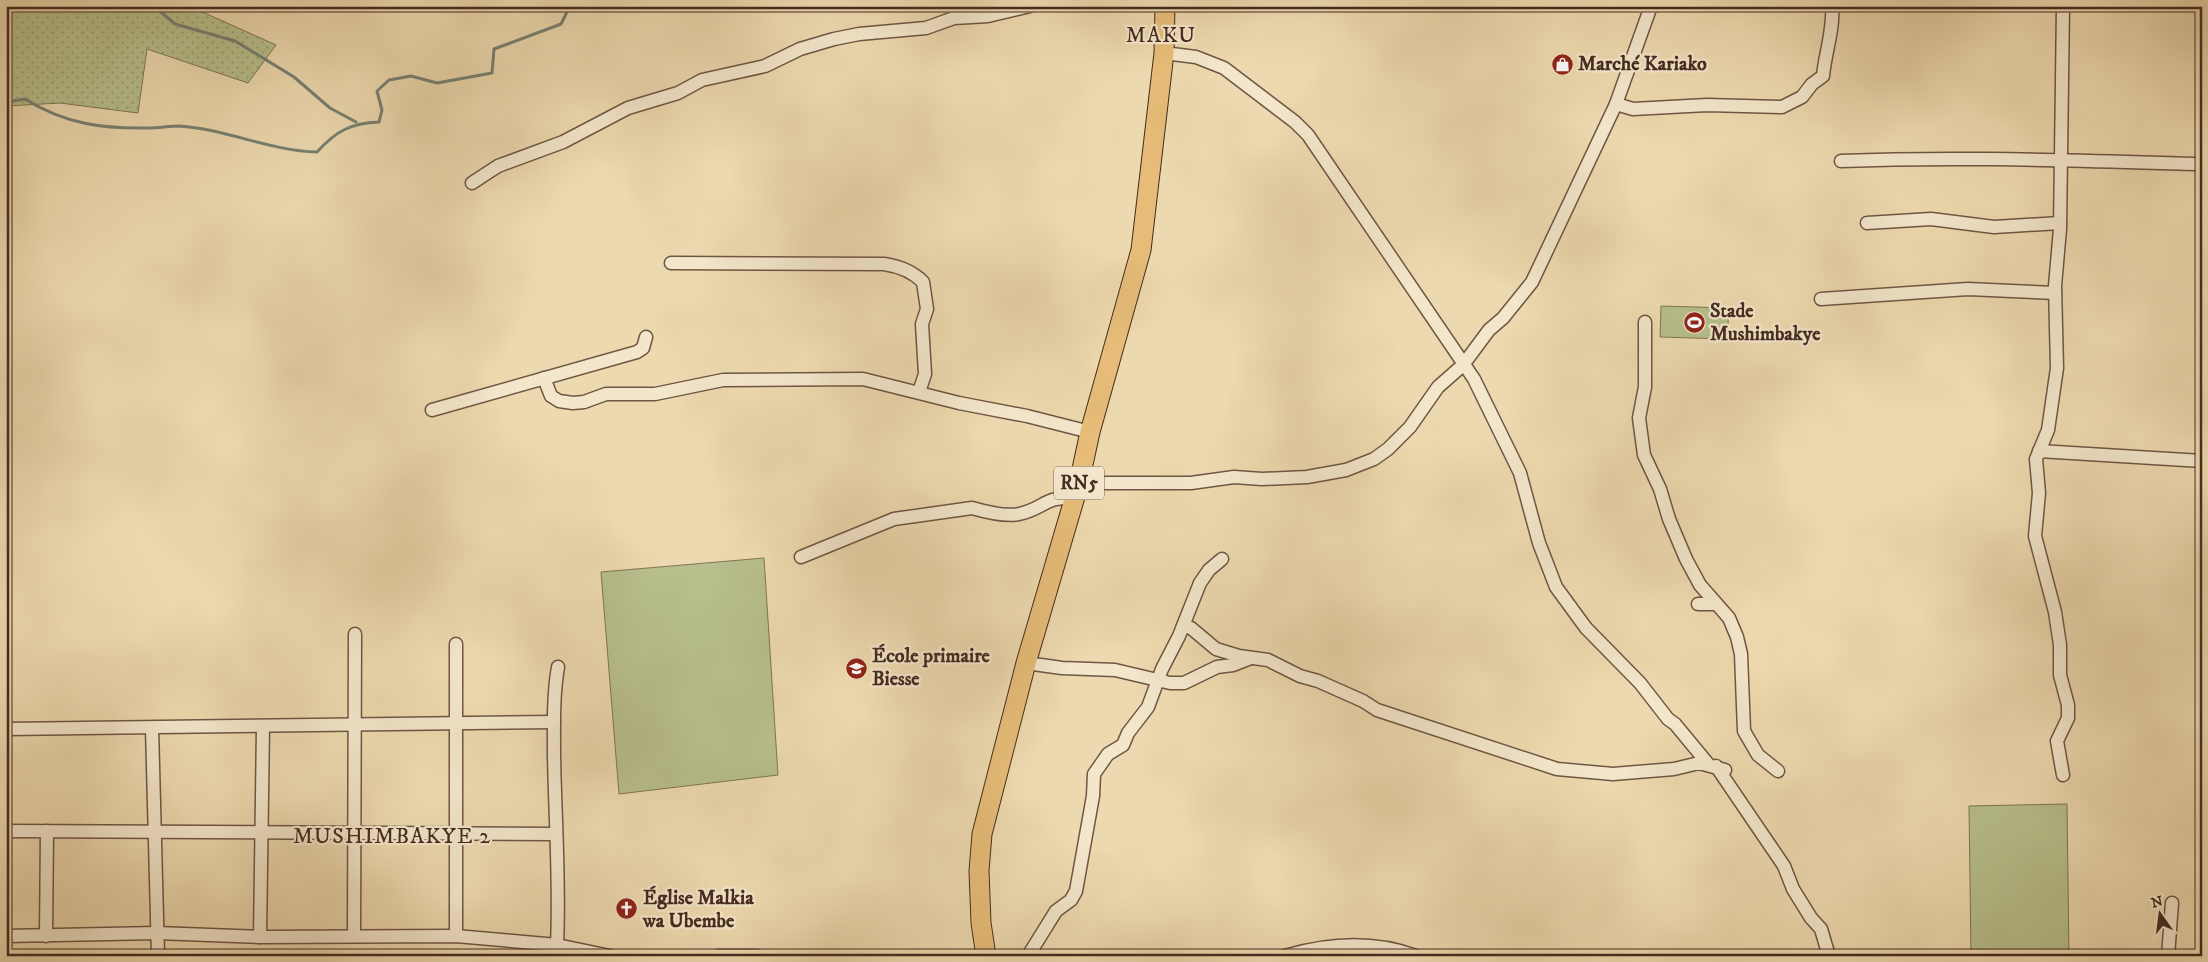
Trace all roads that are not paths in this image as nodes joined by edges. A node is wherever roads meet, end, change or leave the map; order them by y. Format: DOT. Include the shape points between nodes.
graph roads {
  1 [pos="1030,6"];
  2 [pos="1165,6"];
  3 [pos="1651,6"];
  4 [pos="1832,6"];
  5 [pos="2064,6"];
  6 [pos="1164,52"];
  7 [pos="1616,104"];
  8 [pos="2060,160"];
  9 [pos="1841,161"];
  10 [pos="2202,164"];
  11 [pos="472,183"];
  12 [pos="1867,223"];
  13 [pos="2060,223"];
  14 [pos="671,263"];
  15 [pos="2055,292"];
  16 [pos="1821,299"];
  17 [pos="1645,322"];
  18 [pos="646,338"];
  19 [pos="1463,364"];
  20 [pos="544,378"];
  21 [pos="919,392"];
  22 [pos="432,410"];
  23 [pos="1090,432"];
  24 [pos="2039,451"];
  25 [pos="2202,461"];
  26 [pos="1077,490"];
  27 [pos="801,557"];
  28 [pos="1222,559"];
  29 [pos="1698,604"];
  30 [pos="1716,604"];
  31 [pos="1183,626"];
  32 [pos="355,634"];
  33 [pos="456,644"];
  34 [pos="1251,658"];
  35 [pos="1026,663"];
  36 [pos="558,667"];
  37 [pos="1159,679"];
  38 [pos="554,722"];
  39 [pos="456,723"];
  40 [pos="355,724"];
  41 [pos="262,726"];
  42 [pos="152,728"];
  43 [pos="6,729"];
  44 [pos="1717,767"];
  45 [pos="1778,771"];
  46 [pos="2063,775"];
  47 [pos="6,831"];
  48 [pos="47,831"];
  49 [pos="155,831"];
  50 [pos="261,831"];
  51 [pos="354,832"];
  52 [pos="456,832"];
  53 [pos="555,834"];
  54 [pos="2172,903"];
  55 [pos="157,933"];
  56 [pos="354,935"];
  57 [pos="6,936"];
  58 [pos="46,936"];
  59 [pos="456,936"];
  60 [pos="260,937"];
  61 [pos="557,945"];
  62 [pos="158,956"];
  63 [pos="610,956"];
  64 [pos="718,956"];
  65 [pos="757,956"];
  66 [pos="986,956"];
  67 [pos="1028,956"];
  68 [pos="1285,956"];
  69 [pos="1416,956"];
  70 [pos="1829,956"];
  71 [pos="2168,956"];
  1 -- 11 [label="street" via="988,16 954,18 926,28 834,39 765,66 702,80 678,93 628,108 563,142 498,166"];
  2 -- 6 [label="highway, RN5"];
  3 -- 7 [label="street"];
  4 -- 7 [label="street" via="1823,76 1788,105 1633,109"];
  5 -- 8 [label="street"];
  6 -- 19 [label="street" via="1196,57 1224,68 1295,122 1324,157"];
  6 -- 23 [label="highway, RN5" via="1141,250"];
  7 -- 19 [label="street" via="1532,282"];
  8 -- 9 [label="street"];
  8 -- 10 [label="street"];
  8 -- 13 [label="street"];
  12 -- 13 [label="street" via="1931,219 1994,227"];
  13 -- 15 [label="street"];
  14 -- 21 [label="street" via="884,264 905,270 923,282 927,297 927,314 922,324 925,374"];
  15 -- 16 [label="street" via="1968,289"];
  15 -- 24 [label="street" via="2056,384 2048,430"];
  17 -- 30 [label="street" via="1645,387 1639,418 1644,455 1660,489 1680,548 1700,586"];
  18 -- 20 [label="street" via="643,348 637,352"];
  19 -- 26 [label="street" via="1438,387 1410,427 1388,449 1374,459 1346,470 1307,477 1234,477"];
  19 -- 44 [label="street" via="1474,379 1514,458 1539,543 1556,587 1586,628 1640,683 1668,719"];
  20 -- 21 [label="street" via="551,396 573,403 606,394 655,394 723,380 863,379"];
  20 -- 22 [label="street"];
  21 -- 23 [label="street"];
  23 -- 26 [label="highway, RN5"];
  24 -- 25 [label="street"];
  24 -- 46 [label="street" via="2036,459 2039,493 2036,536 2056,619 2060,675 2068,705 2068,718 2057,741"];
  26 -- 27 [label="street" via="1018,514 972,508 894,519"];
  26 -- 35 [label="highway, RN5"];
  28 -- 31 [label="street" via="1200,583"];
  29 -- 30 [label="street"];
  30 -- 45 [label="street" via="1729,618 1742,654 1744,731 1758,755"];
  31 -- 34 [label="street" via="1191,628 1216,649"];
  31 -- 37 [label="street"];
  32 -- 40 [label="street"];
  33 -- 39 [label="street"];
  34 -- 37 [label="street" via="1211,669 1184,683"];
  34 -- 44 [label="street" via="1268,660 1377,710 1557,769 1612,774 1699,763"];
  35 -- 37 [label="street" via="1114,670"];
  35 -- 66 [label="highway, RN5" via="979,854 981,923"];
  36 -- 38 [label="street"];
  37 -- 67 [label="street" via="1148,707 1123,745 1108,754 1094,774 1076,891 1071,900 1056,911"];
  38 -- 39 [label="street"];
  38 -- 53 [label="street"];
  39 -- 40 [label="street"];
  39 -- 52 [label="street"];
  40 -- 41 [label="street"];
  40 -- 51 [label="street"];
  41 -- 42 [label="street"];
  41 -- 50 [label="street"];
  42 -- 43 [label="street"];
  42 -- 49 [label="street"];
  44 -- 70 [label="street" via="1784,866 1793,888 1821,929"];
  47 -- 48 [label="street"];
  48 -- 49 [label="street"];
  48 -- 58 [label="street"];
  49 -- 50 [label="street"];
  49 -- 55 [label="street"];
  50 -- 51 [label="street"];
  50 -- 60 [label="street"];
  51 -- 52 [label="street"];
  51 -- 56 [label="street"];
  52 -- 53 [label="street"];
  52 -- 59 [label="street"];
  53 -- 61 [label="street" via="559,905"];
  54 -- 71 [label="street"];
  55 -- 58 [label="street"];
  55 -- 60 [label="street"];
  55 -- 62 [label="street"];
  56 -- 59 [label="street"];
  56 -- 60 [label="street"];
  57 -- 58 [label="street"];
  59 -- 61 [label="street"];
  61 -- 63 [label="street"];
  64 -- 65 [label="street"];
  68 -- 69 [label="street" via="1358,944 1390,947"];
}
